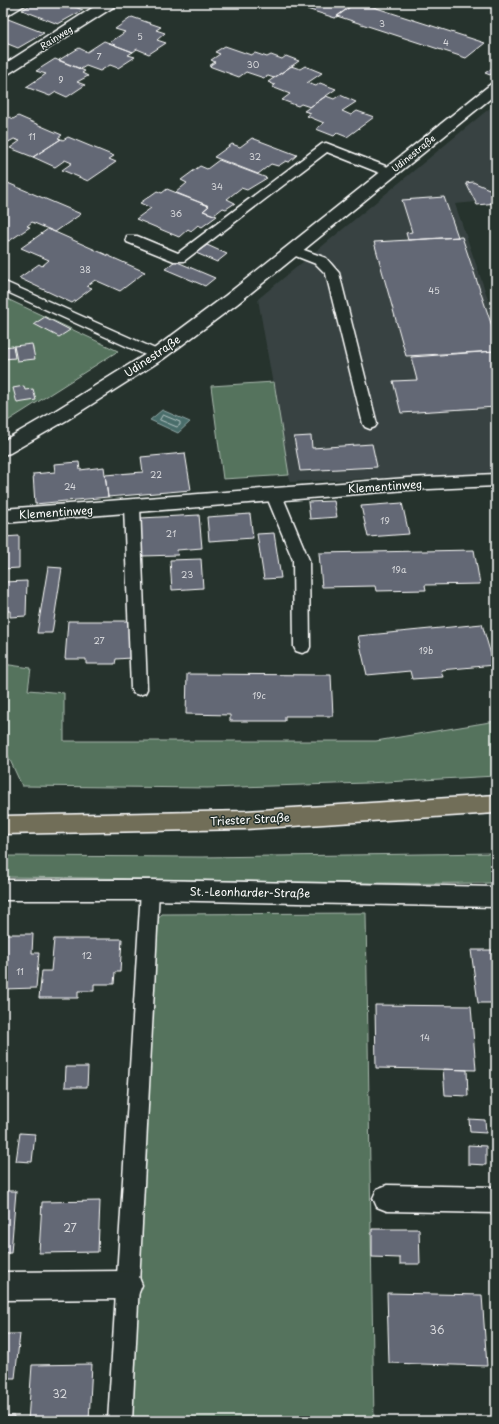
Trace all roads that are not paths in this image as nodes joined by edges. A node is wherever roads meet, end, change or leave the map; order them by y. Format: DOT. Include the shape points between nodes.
graph roads {
  1 [pos="23,3"];
  2 [pos="110,3"];
  3 [pos="3,15"];
  4 [pos="3,71"];
  5 [pos="496,87"];
  6 [pos="389,172"];
  7 [pos="132,239"];
  8 [pos="293,250"];
  9 [pos="3,285"];
  10 [pos="157,355"];
  11 [pos="370,424"];
  12 [pos="3,449"];
  13 [pos="496,480"];
  14 [pos="274,495"];
  15 [pos="132,506"];
  16 [pos="3,516"];
  17 [pos="302,647"];
  18 [pos="139,689"];
  19 [pos="496,804"];
  20 [pos="3,825"];
  21 [pos="3,890"];
  22 [pos="150,890"];
  23 [pos="496,897"];
  24 [pos="387,1198"];
  25 [pos="496,1200"];
  26 [pos="128,1285"];
  27 [pos="3,1286"];
  28 [pos="120,1421"];
  1 -- 3 [label="lane"];
  2 -- 4 [label="street, Rainweg"];
  5 -- 6 [label="street, Udinestraße"];
  6 -- 7 [label="lane" via="326,147 179,258"];
  6 -- 8 [label="street, Udinestraße"];
  8 -- 10 [label="street, Udinestraße"];
  8 -- 11 [label="lane" via="320,261 332,273"];
  9 -- 10 [label="lane"];
  10 -- 12 [label="street, Udinestraße"];
  13 -- 14 [label="street, Klementinweg" via="407,484"];
  14 -- 15 [label="street, Klementinweg"];
  14 -- 17 [label="lane" via="301,560"];
  15 -- 16 [label="street, Klementinweg"];
  15 -- 18 [label="lane"];
  19 -- 20 [label="main road, Triester Straße" via="246,820"];
  21 -- 22 [label="street, St.-Leonharder-Straße"];
  22 -- 23 [label="street, St.-Leonharder-Straße"];
  22 -- 26 [label="lane"];
  24 -- 25 [label="street"];
  26 -- 27 [label="street"];
  26 -- 28 [label="lane"];
}
